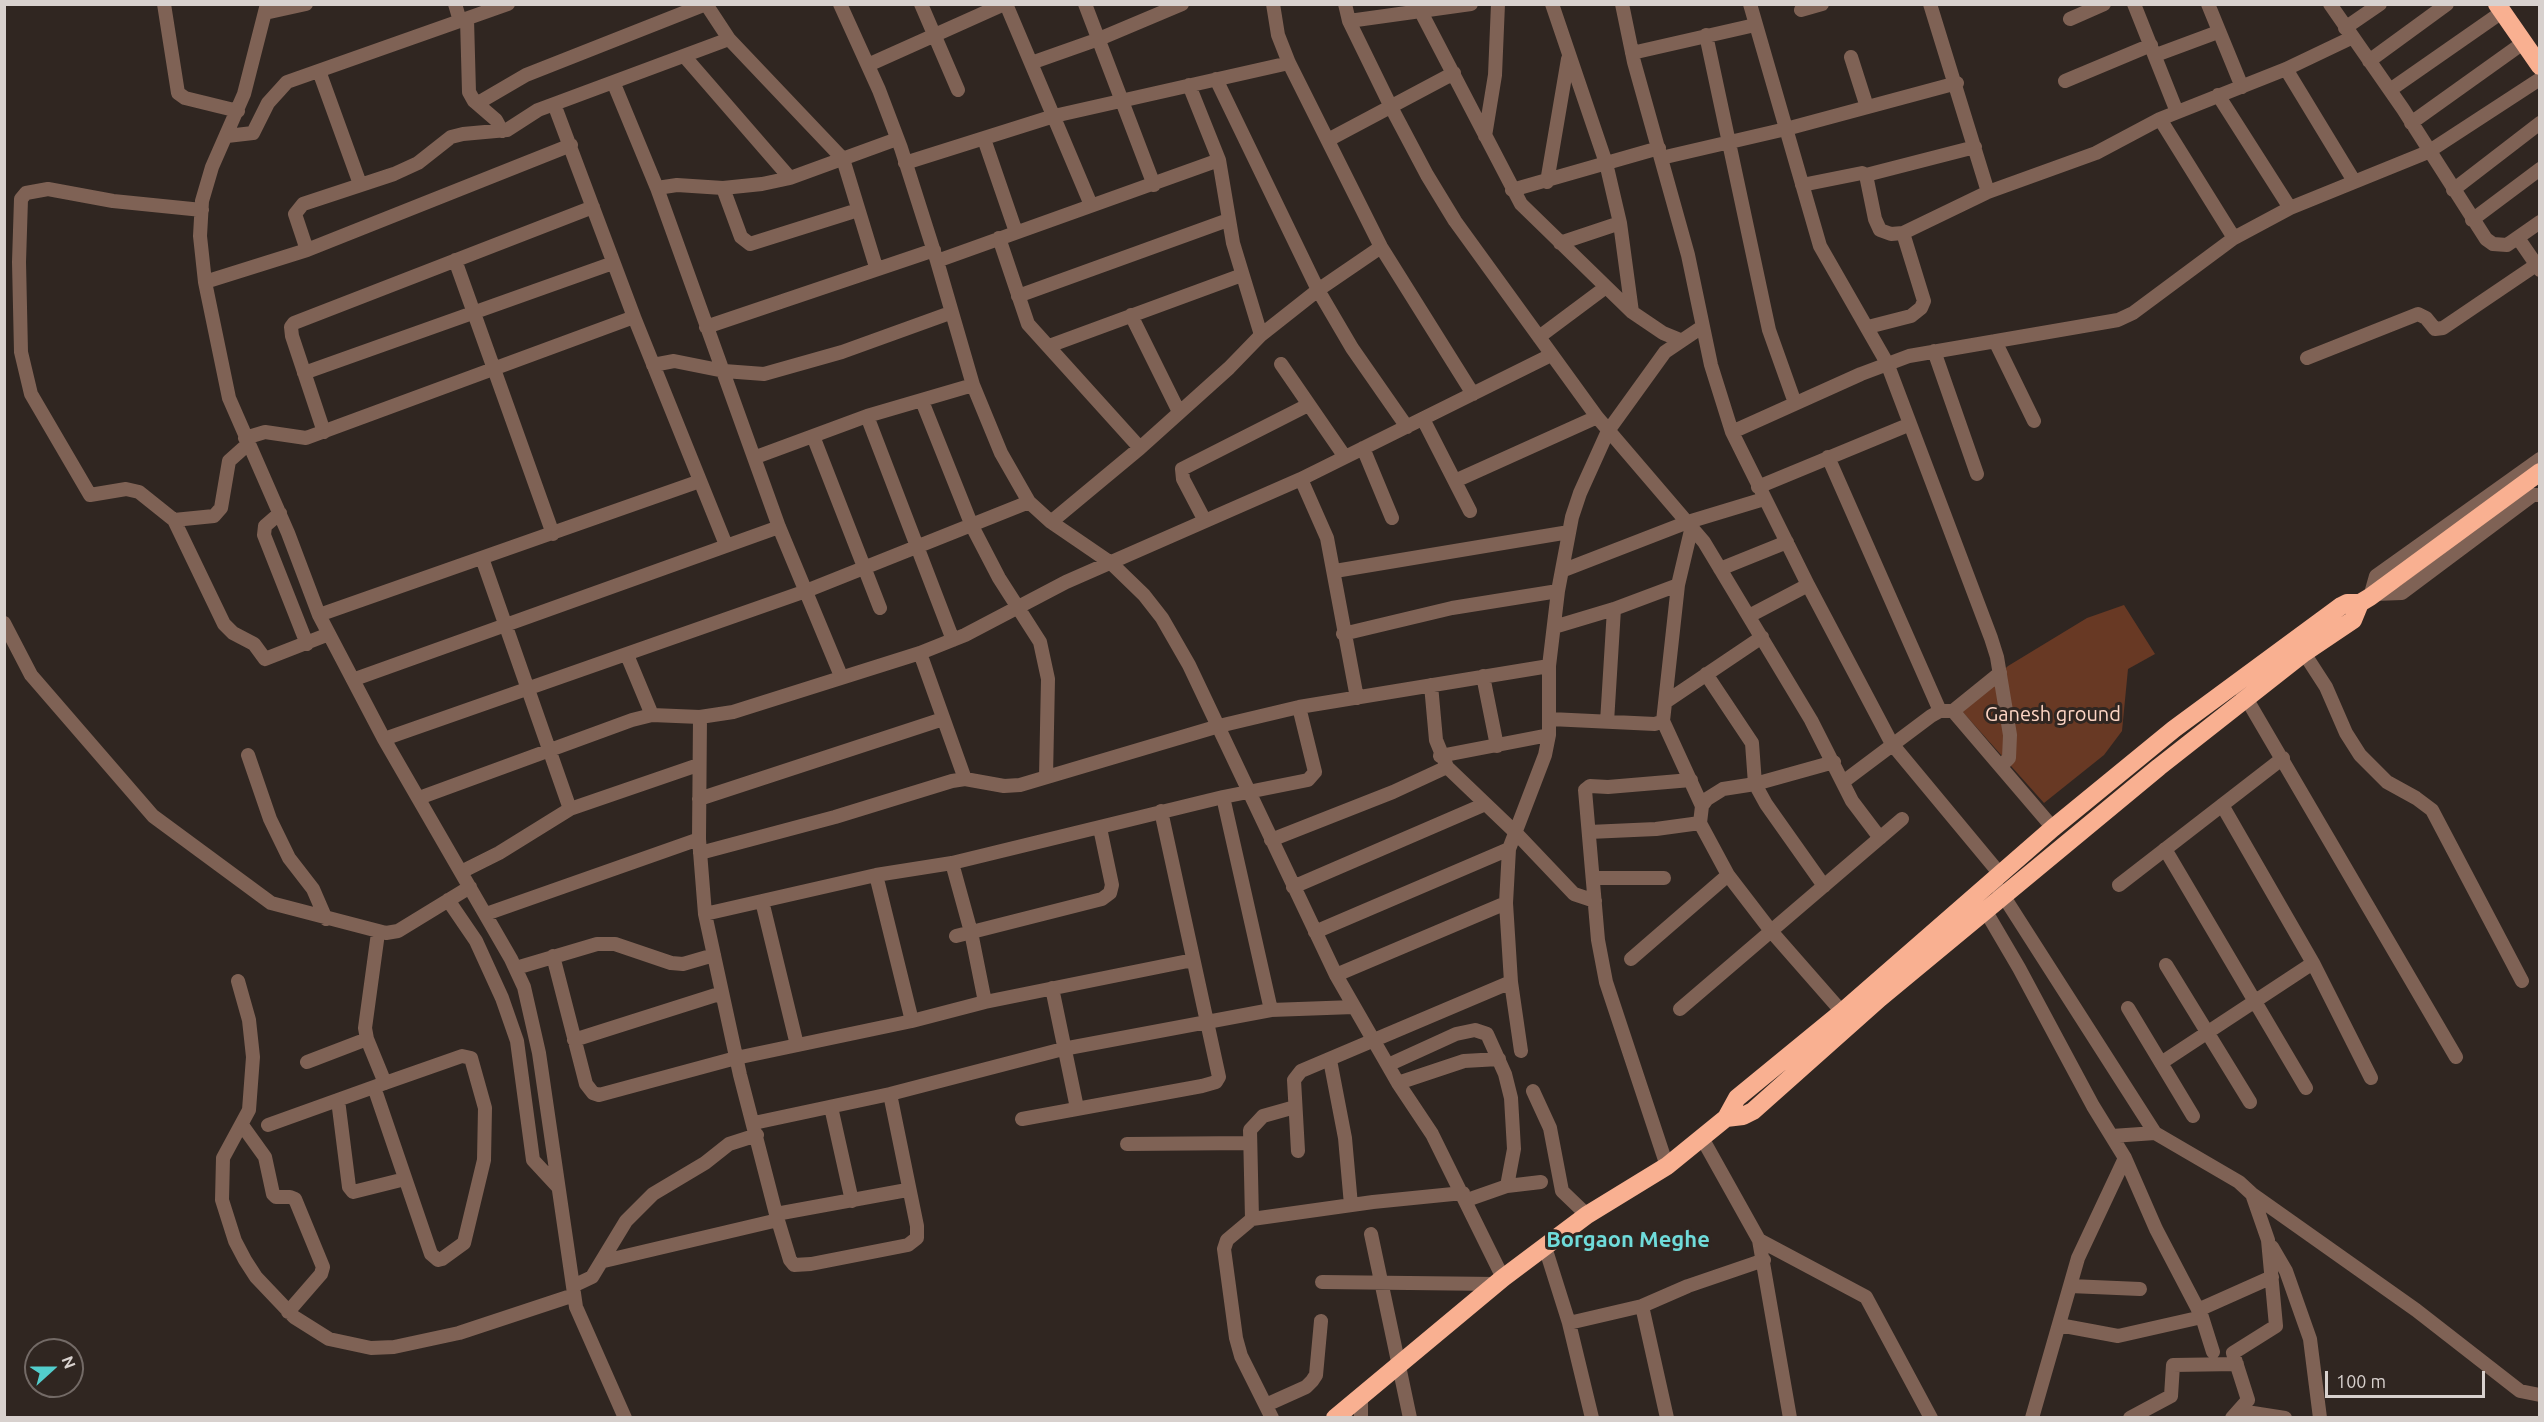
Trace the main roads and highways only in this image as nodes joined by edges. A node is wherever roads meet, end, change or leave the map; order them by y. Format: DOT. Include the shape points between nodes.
graph roads {
  1 [pos="2503,7"];
  2 [pos="2531,45"];
  3 [pos="2540,66"];
  4 [pos="2540,472"];
  5 [pos="2370,597"];
  6 [pos="2242,690"];
  7 [pos="1999,883"];
  8 [pos="1726,1118"];
  9 [pos="1335,1418"];
  1 -- 2 [label="highway"];
  2 -- 3 [label="highway"];
  4 -- 5 [label="highway"];
  5 -- 6 [label="highway" via="2355,618"];
  5 -- 6 [label="highway" via="2344,605"];
  6 -- 7 [label="highway"];
  6 -- 7 [label="highway" via="2174,729 2053,828"];
  7 -- 8 [label="highway" via="1737,1098"];
  7 -- 8 [label="highway" via="1984,910 1753,1111"];
  8 -- 9 [label="highway" via="1667,1166 1587,1215 1499,1281"];
}
